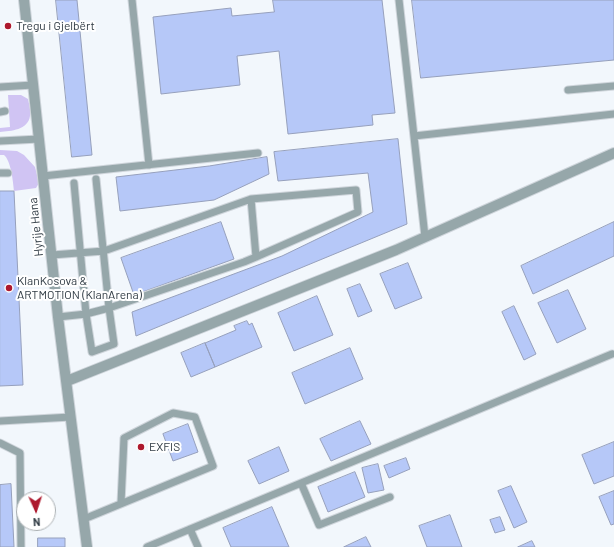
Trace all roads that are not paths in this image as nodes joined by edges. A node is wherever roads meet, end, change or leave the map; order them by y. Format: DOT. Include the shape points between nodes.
graph roads {
  1 [pos="24,0"];
  2 [pos="132,0"];
  3 [pos="399,0"];
  4 [pos="33,85"];
  5 [pos="614,86"];
  6 [pos="0,87"];
  7 [pos="568,90"];
  8 [pos="614,114"];
  9 [pos="414,136"];
  10 [pos="39,139"];
  11 [pos="0,141"];
  12 [pos="258,153"];
  13 [pos="614,153"];
  14 [pos="149,165"];
  15 [pos="0,173"];
  16 [pos="8,173"];
  17 [pos="43,176"];
  18 [pos="96,179"];
  19 [pos="74,183"];
  20 [pos="251,199"];
  21 [pos="425,236"];
  22 [pos="104,251"];
  23 [pos="81,253"];
  24 [pos="52,255"];
  25 [pos="256,257"];
  26 [pos="109,308"];
  27 [pos="86,314"];
  28 [pos="58,317"];
  29 [pos="612,354"];
  30 [pos="67,381"];
  31 [pos="71,417"];
  32 [pos="0,421"];
  33 [pos="0,443"];
  34 [pos="301,483"];
  35 [pos="390,497"];
  36 [pos="121,503"];
  37 [pos="84,519"];
  38 [pos="190,529"];
  39 [pos="21,547"];
  40 [pos="87,547"];
  41 [pos="147,547"];
  42 [pos="198,547"];
  1 -- 4 [label="street, Hyrije Hana"];
  2 -- 14 [label="lane"];
  3 -- 9 [label="lane"];
  4 -- 6 [label="lane"];
  4 -- 10 [label="street, Hyrije Hana"];
  5 -- 7 [label="lane"];
  8 -- 9 [label="lane"];
  9 -- 21 [label="lane"];
  10 -- 11 [label="lane"];
  10 -- 17 [label="street, Hyrije Hana"];
  12 -- 14 [label="lane"];
  13 -- 21 [label="street"];
  14 -- 17 [label="lane"];
  15 -- 16 [label="lane"];
  17 -- 24 [label="street, Hyrije Hana"];
  18 -- 22 [label="lane"];
  19 -- 23 [label="lane"];
  20 -- 22 [label="lane"];
  20 -- 25 [label="lane"];
  20 -- 25 [label="lane" via="356,190 358,212"];
  21 -- 30 [label="street" via="396,250"];
  22 -- 23 [label="lane"];
  22 -- 26 [label="lane"];
  23 -- 24 [label="lane"];
  23 -- 27 [label="lane"];
  24 -- 28 [label="street, Hyrije Hana"];
  25 -- 26 [label="lane"];
  26 -- 27 [label="lane"];
  26 -- 27 [label="lane" via="114,344 92,352"];
  27 -- 28 [label="lane"];
  28 -- 30 [label="street, Hyrije Hana"];
  29 -- 34 [label="lane"];
  30 -- 31 [label="street, Hyrije Hana"];
  31 -- 32 [label="lane"];
  31 -- 37 [label="street, Hyrije Hana"];
  33 -- 39 [label="lane" via="20,453"];
  34 -- 35 [label="lane" via="319,525"];
  34 -- 38 [label="lane"];
  36 -- 36 [label="lane" via="213,466 195,417 173,413 124,438"];
  36 -- 37 [label="lane"];
  37 -- 40 [label="street, Hyrije Hana"];
  38 -- 41 [label="lane"];
  38 -- 42 [label="lane"];
}
